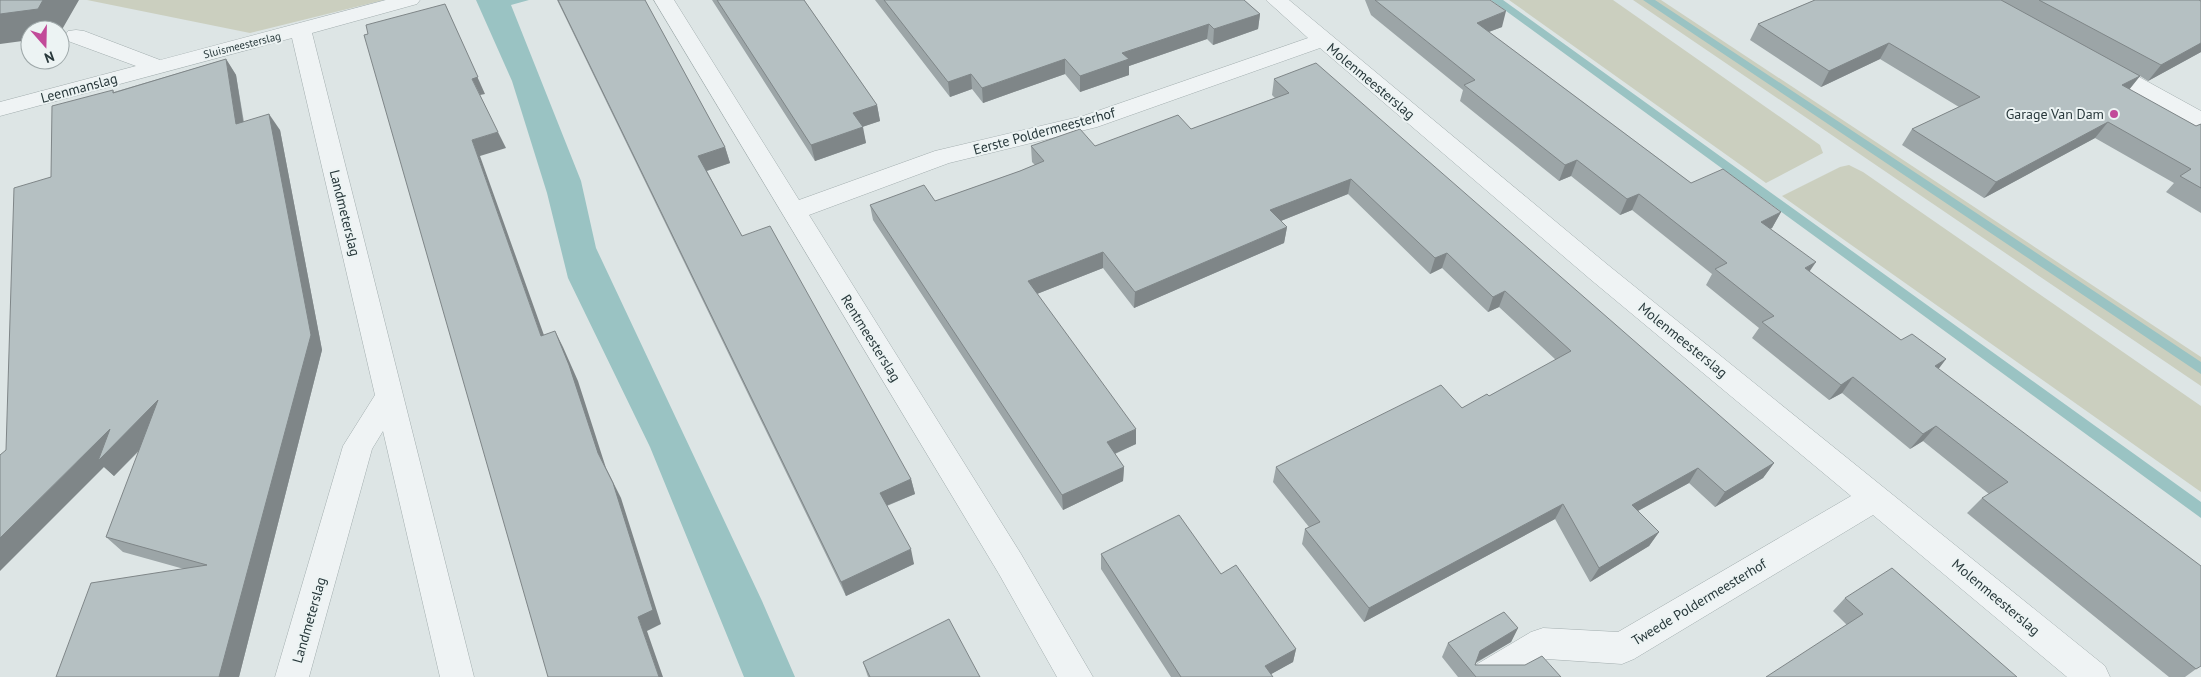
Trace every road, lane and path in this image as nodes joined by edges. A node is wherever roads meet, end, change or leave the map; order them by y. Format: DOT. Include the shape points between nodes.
graph roads {
  1 [pos="410,0"];
  2 [pos="664,0"];
  3 [pos="1276,0"];
  4 [pos="300,31"];
  5 [pos="76,36"];
  6 [pos="1322,40"];
  7 [pos="2082,56"];
  8 [pos="159,67"];
  9 [pos="0,109"];
  10 [pos="2201,120"];
  11 [pos="793,212"];
  12 [pos="389,396"];
  13 [pos="1876,498"];
  14 [pos="292,677"];
  15 [pos="457,677"];
  16 [pos="1076,677"];
  17 [pos="1486,677"];
  18 [pos="2093,677"];
  1 -- 4 [label="street, Sluismeesterslag"];
  2 -- 11 [label="street, Rentmeesterslag"];
  3 -- 6 [label="street, Molenmeesterslag"];
  4 -- 8 [label="street, Sluismeesterslag"];
  4 -- 12 [label="street, Landmeterslag"];
  5 -- 8 [label="street"];
  6 -- 11 [label="street, Eerste Poldermeesterhof" via="1089,122 943,157"];
  6 -- 13 [label="street, Molenmeesterslag"];
  7 -- 10 [label="street"];
  8 -- 9 [label="street, Leenmanslag"];
  11 -- 16 [label="street, Rentmeesterslag"];
  12 -- 14 [label="street, Landmeterslag" via="358,446"];
  12 -- 15 [label="street, Landmeterslag"];
  13 -- 17 [label="street, Tweede Poldermeesterhof" via="1622,648 1543,643"];
  13 -- 18 [label="street, Molenmeesterslag"];
}
